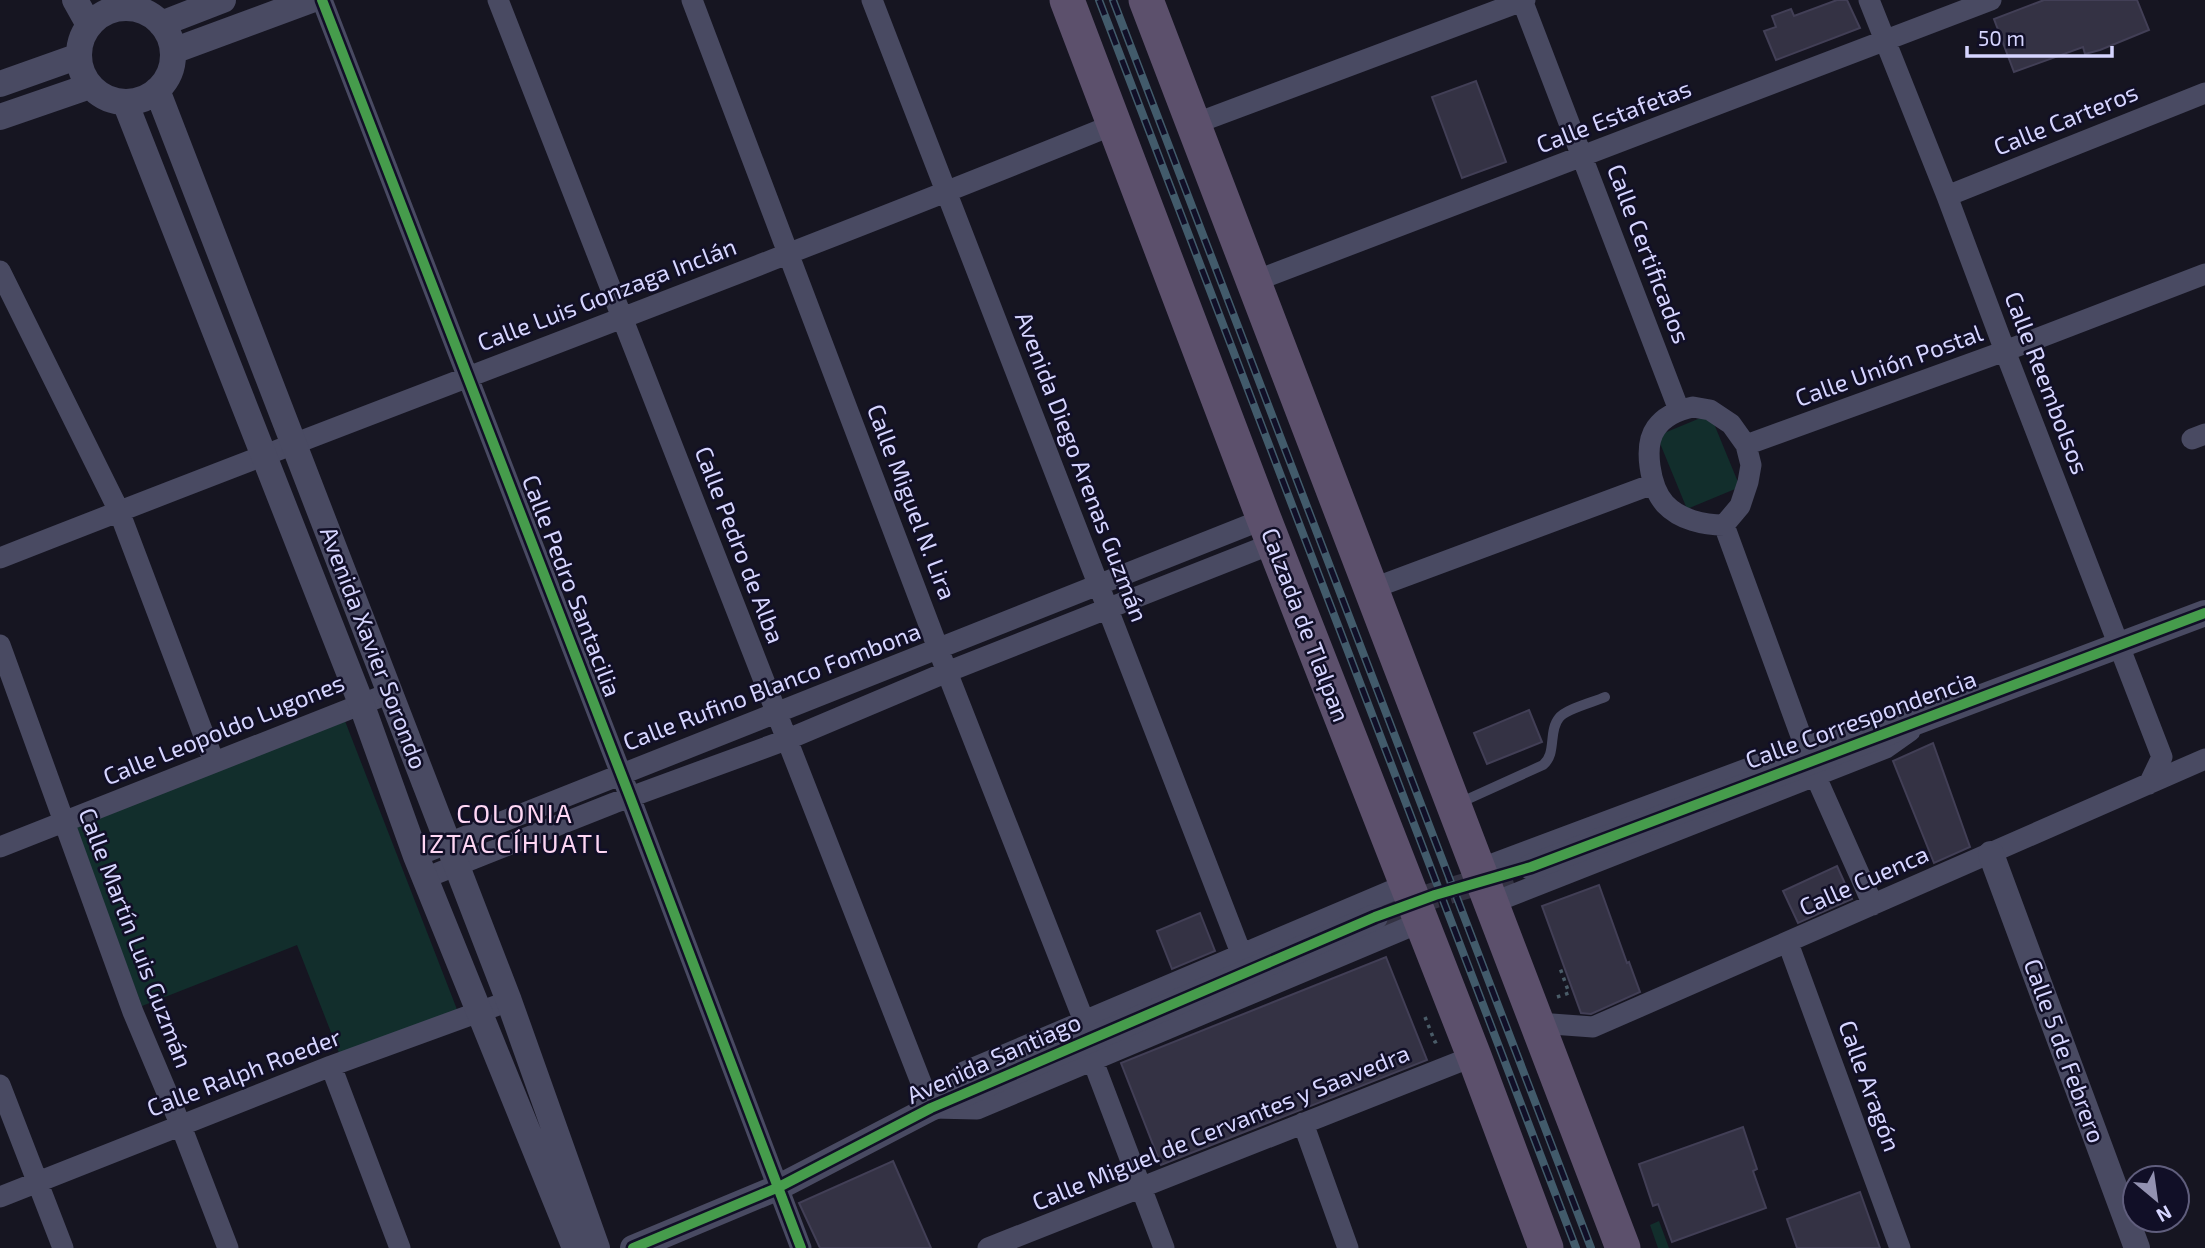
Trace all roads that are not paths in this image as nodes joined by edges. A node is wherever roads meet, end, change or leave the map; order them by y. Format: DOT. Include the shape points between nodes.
graph roads {
  1 [pos="75,0"];
  2 [pos="223,0"];
  3 [pos="311,0"];
  4 [pos="323,0"];
  5 [pos="498,0"];
  6 [pos="692,0"];
  7 [pos="872,0"];
  8 [pos="1067,0"];
  9 [pos="1146,0"];
  10 [pos="1523,0"];
  11 [pos="1869,0"];
  12 [pos="1991,0"];
  13 [pos="112,5"];
  14 [pos="161,24"];
  15 [pos="89,25"];
  16 [pos="1886,40"];
  17 [pos="173,51"];
  18 [pos="79,56"];
  19 [pos="0,84"];
  20 [pos="90,86"];
  21 [pos="158,90"];
  22 [pos="2205,93"];
  23 [pos="125,102"];
  24 [pos="0,117"];
  25 [pos="1115,124"];
  26 [pos="1194,124"];
  27 [pos="1583,157"];
  28 [pos="947,192"];
  29 [pos="1947,196"];
  30 [pos="788,253"];
  31 [pos="0,271"];
  32 [pos="2205,274"];
  33 [pos="1255,281"];
  34 [pos="623,319"];
  35 [pos="2005,352"];
  36 [pos="467,378"];
  37 [pos="1679,410"];
  38 [pos="295,443"];
  39 [pos="1746,445"];
  40 [pos="264,455"];
  41 [pos="1653,484"];
  42 [pos="119,511"];
  43 [pos="1724,525"];
  44 [pos="1269,531"];
  45 [pos="0,558"];
  46 [pos="1098,584"];
  47 [pos="1371,589"];
  48 [pos="1108,610"];
  49 [pos="2205,613"];
  50 [pos="0,645"];
  51 [pos="2119,646"];
  52 [pos="939,649"];
  53 [pos="947,672"];
  54 [pos="390,693"];
  55 [pos="1605,697"];
  56 [pos="361,704"];
  57 [pos="776,713"];
  58 [pos="1928,718"];
  59 [pos="786,740"];
  60 [pos="1805,747"];
  61 [pos="2205,760"];
  62 [pos="214,762"];
  63 [pos="621,774"];
  64 [pos="1816,777"];
  65 [pos="2149,784"];
  66 [pos="630,797"];
  67 [pos="1455,806"];
  68 [pos="62,822"];
  69 [pos="0,847"];
  70 [pos="1991,854"];
  71 [pos="451,855"];
  72 [pos="421,867"];
  73 [pos="1531,867"];
  74 [pos="1479,869"];
  75 [pos="1405,885"];
  76 [pos="1492,903"];
  77 [pos="1873,905"];
  78 [pos="1376,918"];
  79 [pos="1420,922"];
  80 [pos="1788,943"];
  81 [pos="1241,953"];
  82 [pos="509,1001"];
  83 [pos="481,1012"];
  84 [pos="1084,1021"];
  85 [pos="1538,1023"];
  86 [pos="1474,1056"];
  87 [pos="1093,1061"];
  88 [pos="331,1066"];
  89 [pos="0,1085"];
  90 [pos="931,1108"];
  91 [pos="1303,1124"];
  92 [pos="181,1126"];
  93 [pos="38,1182"];
  94 [pos="779,1186"];
  95 [pos="1142,1189"];
  96 [pos="0,1197"];
  97 [pos="63,1248"];
  98 [pos="228,1248"];
  99 [pos="400,1248"];
  100 [pos="575,1248"];
  101 [pos="597,1248"];
  102 [pos="633,1248"];
  103 [pos="802,1248"];
  104 [pos="988,1248"];
  105 [pos="1164,1248"];
  106 [pos="1348,1248"];
  107 [pos="1546,1248"];
  108 [pos="1623,1248"];
  109 [pos="1900,1248"];
  110 [pos="2137,1248"];
  1 -- 15 [label="street"];
  2 -- 14 [label="street"];
  3 -- 17 [label="street"];
  4 -- 36 [label="street, Calle Pedro Santacilia"];
  5 -- 34 [label="street, Calle Pedro de Alba"];
  6 -- 30 [label="street, Calle Miguel N. Lira"];
  7 -- 28 [label="street, Avenida Diego Arenas Guzmán"];
  8 -- 25 [label="highway, Calzada de Tlalpan"];
  9 -- 26 [label="highway"];
  10 -- 26 [label="street"];
  10 -- 27 [label="street, Calle Certificados"];
  11 -- 16 [label="street, Calle Reembolsos"];
  12 -- 16 [label="street, Calle Estafetas"];
  13 -- 14 [label="street" via="140,10"];
  13 -- 15 [label="street"];
  14 -- 17 [label="street"];
  15 -- 18 [label="street"];
  16 -- 27 [label="street, Calle Estafetas"];
  16 -- 29 [label="street, Calle Reembolsos"];
  17 -- 21 [label="street" via="170,72"];
  18 -- 19 [label="street"];
  18 -- 20 [label="street"];
  20 -- 23 [label="street" via="106,98"];
  20 -- 24 [label="street"];
  21 -- 23 [label="street"];
  21 -- 38 [label="street, Avenida Xavier Sorondo"];
  22 -- 29 [label="street, Calle Carteros"];
  23 -- 40 [label="street, Avenida Xavier Sorondo"];
  25 -- 28 [label="street, Calle Luis Gonzaga Inclán"];
  25 -- 44 [label="highway, Calzada de Tlalpan"];
  26 -- 33 [label="highway"];
  27 -- 33 [label="street, Calle Estafetas"];
  27 -- 37 [label="street, Calle Certificados"];
  28 -- 30 [label="street, Calle Luis Gonzaga Inclán"];
  28 -- 46 [label="street, Avenida Diego Arenas Guzmán"];
  29 -- 35 [label="street, Calle Reembolsos"];
  30 -- 34 [label="street, Calle Luis Gonzaga Inclán"];
  30 -- 52 [label="street, Calle Miguel N. Lira"];
  31 -- 42 [label="street"];
  32 -- 35 [label="street, Calle Unión Postal"];
  33 -- 47 [label="highway"];
  34 -- 36 [label="street, Calle Luis Gonzaga Inclán"];
  34 -- 57 [label="street, Calle Pedro de Alba"];
  35 -- 39 [label="street, Calle Unión Postal"];
  35 -- 51 [label="street, Calle Reembolsos"];
  36 -- 38 [label="street, Calle Luis Gonzaga Inclán"];
  36 -- 63 [label="street, Calle Pedro Santacilia"];
  37 -- 39 [label="street" via="1710,410 1731,424"];
  37 -- 41 [label="street" via="1654,429"];
  38 -- 40 [label="street, Calle Luis Gonzaga Inclán"];
  38 -- 54 [label="street, Avenida Xavier Sorondo"];
  39 -- 43 [label="street" via="1751,465 1748,482 1740,506"];
  40 -- 42 [label="street, Calle Luis Gonzaga Inclán"];
  40 -- 56 [label="street, Avenida Xavier Sorondo"];
  41 -- 43 [label="street" via="1666,505 1684,516 1704,525"];
  41 -- 47 [label="street"];
  42 -- 45 [label="street, Calle Luis Gonzaga Inclán"];
  42 -- 62 [label="street"];
  43 -- 60 [label="street"];
  44 -- 46 [label="street, Calle Rufino Blanco Fombona"];
  44 -- 48 [label="street, Calle Rufino Blanco Fombona"];
  44 -- 75 [label="highway, Calzada de Tlalpan"];
  46 -- 48 [label="street, Avenida Diego Arenas Guzmán"];
  46 -- 52 [label="street, Calle Rufino Blanco Fombona"];
  47 -- 67 [label="highway"];
  48 -- 53 [label="street, Calle Rufino Blanco Fombona"];
  48 -- 81 [label="street, Avenida Diego Arenas Guzmán"];
  49 -- 51 [label="street, Calle Correspondencia"];
  50 -- 68 [label="street, Calle Martín Luis Guzmán"];
  51 -- 58 [label="street, Calle Correspondencia"];
  51 -- 65 [label="street, Calle Reembolsos" via="2162,757"];
  52 -- 53 [label="street, Calle Miguel N. Lira"];
  52 -- 57 [label="street, Calle Rufino Blanco Fombona"];
  53 -- 59 [label="street, Calle Rufino Blanco Fombona"];
  53 -- 84 [label="street, Calle Miguel N. Lira"];
  54 -- 56 [label="street, Calle Leopoldo Lugones"];
  54 -- 71 [label="street, Avenida Xavier Sorondo"];
  55 -- 67 [label="lane" via="1560,716 1543,765"];
  56 -- 62 [label="street, Calle Leopoldo Lugones"];
  56 -- 72 [label="street, Avenida Xavier Sorondo"];
  57 -- 59 [label="street, Calle Pedro de Alba"];
  57 -- 63 [label="street, Calle Rufino Blanco Fombona"];
  58 -- 60 [label="street, Calle Correspondencia" via="1875,720"];
  58 -- 64 [label="street, Calle Correspondencia" via="1886,748"];
  58 -- 73 [label="street, Calle Correspondencia"];
  59 -- 66 [label="street, Calle Rufino Blanco Fombona"];
  59 -- 90 [label="street, Calle Pedro de Alba"];
  60 -- 74 [label="street, Calle Correspondencia"];
  61 -- 65 [label="street, Calle Cuenca"];
  62 -- 68 [label="street, Calle Leopoldo Lugones"];
  63 -- 66 [label="street, Calle Pedro Santacilia"];
  63 -- 71 [label="street, Calle Rufino Blanco Fombona"];
  64 -- 76 [label="street, Calle Correspondencia"];
  64 -- 77 [label="street"];
  65 -- 70 [label="street, Calle Cuenca"];
  66 -- 71 [label="street, Calle Rufino Blanco Fombona"];
  66 -- 94 [label="street, Calle Pedro Santacilia"];
  67 -- 74 [label="highway"];
  68 -- 69 [label="street, Calle Leopoldo Lugones"];
  68 -- 92 [label="street, Calle Martín Luis Guzmán"];
  70 -- 77 [label="street, Calle Cuenca"];
  70 -- 110 [label="street, Calle 5 de Febrero"];
  71 -- 72 [label="street, Calle Rufino Blanco Fombona"];
  71 -- 82 [label="street, Avenida Xavier Sorondo"];
  72 -- 83 [label="street, Avenida Xavier Sorondo"];
  74 -- 76 [label="highway"];
  75 -- 79 [label="highway, Calzada de Tlalpan"];
  75 -- 81 [label="street, Avenida Santiago"];
  76 -- 85 [label="highway"];
  77 -- 80 [label="street, Calle Cuenca"];
  78 -- 90 [label="street, Avenida Santiago"];
  79 -- 86 [label="highway, Calzada de Tlalpan"];
  79 -- 87 [label="street, Avenida Santiago"];
  80 -- 85 [label="street, Calle Cuenca" via="1593,1027"];
  80 -- 109 [label="street, Calle Aragón"];
  81 -- 84 [label="street, Avenida Santiago"];
  82 -- 83 [label="street, Calle Ralph Roeder"];
  82 -- 101 [label="street, Avenida Xavier Sorondo"];
  83 -- 88 [label="street, Calle Ralph Roeder"];
  83 -- 100 [label="street, Avenida Xavier Sorondo"];
  84 -- 90 [label="street, Avenida Santiago" via="964,1072"];
  85 -- 108 [label="highway"];
  86 -- 91 [label="street, Calle Miguel de Cervantes y Saavedra"];
  86 -- 107 [label="highway, Calzada de Tlalpan"];
  87 -- 90 [label="street, Avenida Santiago" via="976,1109"];
  87 -- 95 [label="street"];
  88 -- 92 [label="street, Calle Ralph Roeder"];
  88 -- 99 [label="street"];
  89 -- 93 [label="street"];
  90 -- 94 [label="street, Avenida Santiago"];
  91 -- 95 [label="street, Calle Miguel de Cervantes y Saavedra"];
  91 -- 106 [label="street"];
  92 -- 93 [label="street, Calle Ralph Roeder"];
  92 -- 98 [label="street, Calle Martín Luis Guzmán"];
  93 -- 96 [label="street, Calle Ralph Roeder"];
  93 -- 97 [label="street"];
  94 -- 102 [label="street, Avenida Santiago"];
  94 -- 103 [label="street, Calle Pedro Santacilia"];
  95 -- 104 [label="street, Calle Miguel de Cervantes y Saavedra"];
  95 -- 105 [label="street"];
}
